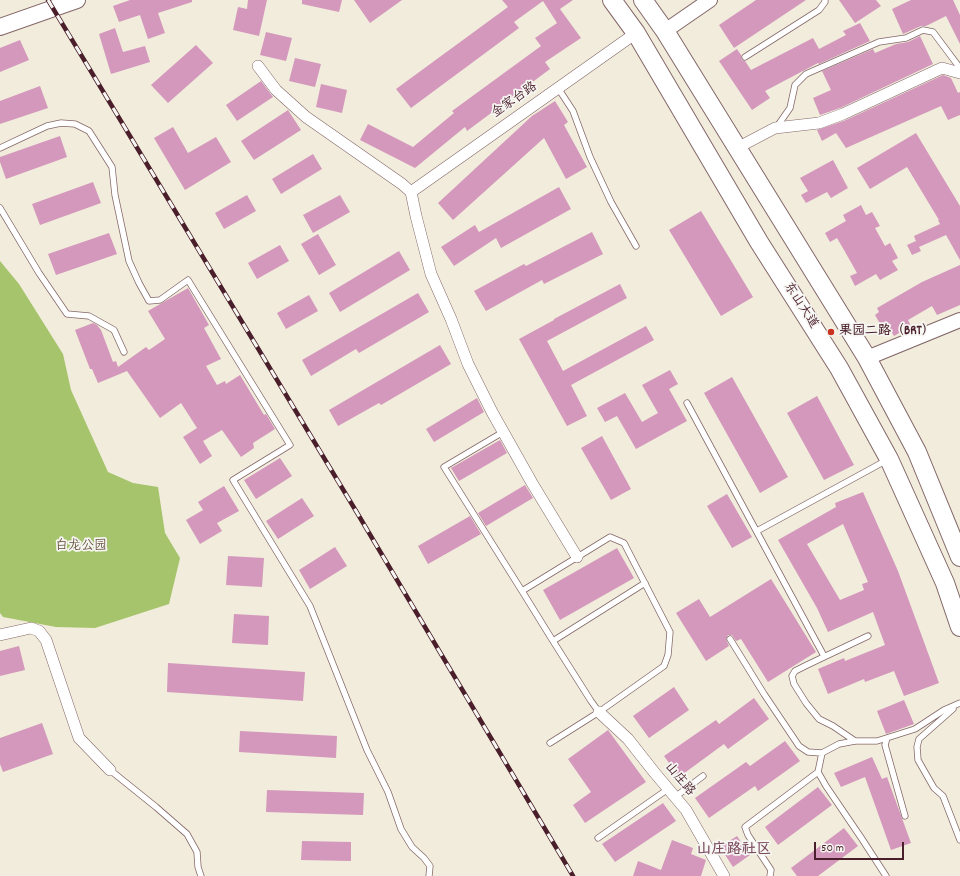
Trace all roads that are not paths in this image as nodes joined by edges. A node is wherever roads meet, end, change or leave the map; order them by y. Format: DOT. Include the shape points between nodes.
graph roads {
  1 [pos="43,0"];
  2 [pos="77,0"];
  3 [pos="612,0"];
  4 [pos="643,0"];
  5 [pos="710,0"];
  6 [pos="825,0"];
  7 [pos="0,16"];
  8 [pos="0,27"];
  9 [pos="665,31"];
  10 [pos="636,33"];
  11 [pos="745,57"];
  12 [pos="258,66"];
  13 [pos="960,68"];
  14 [pos="960,73"];
  15 [pos="558,88"];
  16 [pos="776,128"];
  17 [pos="0,148"];
  18 [pos="737,148"];
  19 [pos="411,192"];
  20 [pos="0,208"];
  21 [pos="636,246"];
  22 [pos="960,320"];
  23 [pos="124,352"];
  24 [pos="868,358"];
  25 [pos="687,403"];
  26 [pos="503,432"];
  27 [pos="889,459"];
  28 [pos="757,531"];
  29 [pos="577,557"];
  30 [pos="960,558"];
  31 [pos="645,583"];
  32 [pos="522,591"];
  33 [pos="960,627"];
  34 [pos="0,635"];
  35 [pos="868,636"];
  36 [pos="730,638"];
  37 [pos="553,641"];
  38 [pos="824,656"];
  39 [pos="959,704"];
  40 [pos="599,712"];
  41 [pos="887,738"];
  42 [pos="855,741"];
  43 [pos="550,743"];
  44 [pos="822,753"];
  45 [pos="110,770"];
  46 [pos="818,772"];
  47 [pos="703,776"];
  48 [pos="671,793"];
  49 [pos="905,816"];
  50 [pos="598,838"];
  51 [pos="960,840"];
  52 [pos="201,876"];
  53 [pos="429,876"];
  54 [pos="724,876"];
  55 [pos="770,876"];
  56 [pos="886,876"];
  1 -- 7 [label="main road"];
  2 -- 8 [label="main road"];
  3 -- 10 [label="main road, 东山大道"];
  4 -- 9 [label="main road"];
  5 -- 9 [label="street"];
  6 -- 11 [label="lane" via="819,10"];
  9 -- 18 [label="main road"];
  10 -- 15 [label="street, 金家台路"];
  10 -- 27 [label="main road, 东山大道" via="759,242 840,368"];
  12 -- 19 [label="street" via="276,90 306,117"];
  13 -- 16 [label="lane" via="933,32 923,30 906,38 878,42 806,74 795,85 790,108"];
  14 -- 16 [label="street" via="942,68 819,123"];
  15 -- 19 [label="street, 金家台路"];
  15 -- 21 [label="lane" via="573,111 590,157 611,202"];
  16 -- 18 [label="street"];
  17 -- 53 [label="lane" via="47,126 61,123 75,124 89,131 112,168 129,261 149,301 160,300 188,280 290,445 232,480 310,606 401,829 412,847 430,866"];
  18 -- 24 [label="main road"];
  19 -- 26 [label="street" via="431,274 468,364"];
  20 -- 23 [label="lane" via="67,314 89,316 114,330"];
  22 -- 24 [label="street"];
  24 -- 30 [label="main road" via="917,452"];
  25 -- 28 [label="lane"];
  26 -- 29 [label="street"];
  26 -- 32 [label="lane" via="444,467"];
  27 -- 28 [label="lane"];
  27 -- 33 [label="main road, 东山大道" via="945,584"];
  28 -- 38 [label="lane"];
  29 -- 31 [label="lane" via="610,537 624,542"];
  29 -- 32 [label="lane"];
  31 -- 37 [label="lane"];
  31 -- 40 [label="lane" via="670,632 664,666"];
  32 -- 37 [label="lane"];
  34 -- 45 [label="street" via="31,628 39,631 46,640 79,738"];
  35 -- 38 [label="lane"];
  36 -- 44 [label="lane" via="799,746 808,752"];
  37 -- 40 [label="lane"];
  38 -- 42 [label="lane" via="795,671 792,676 794,684 819,719"];
  39 -- 41 [label="lane" via="944,710 915,729"];
  39 -- 51 [label="lane" via="919,739 917,747 918,760 934,788 942,796"];
  40 -- 43 [label="lane"];
  40 -- 48 [label="street, 山庄路" via="628,738"];
  41 -- 42 [label="lane" via="877,741"];
  41 -- 49 [label="lane" via="885,745"];
  42 -- 44 [label="lane" via="839,744"];
  44 -- 46 [label="lane"];
  45 -- 52 [label="lane" via="187,834 197,852"];
  46 -- 55 [label="lane" via="745,827 771,870"];
  46 -- 56 [label="lane"];
  47 -- 48 [label="lane"];
  48 -- 50 [label="lane"];
  48 -- 54 [label="street, 山庄路" via="686,810"];
}
